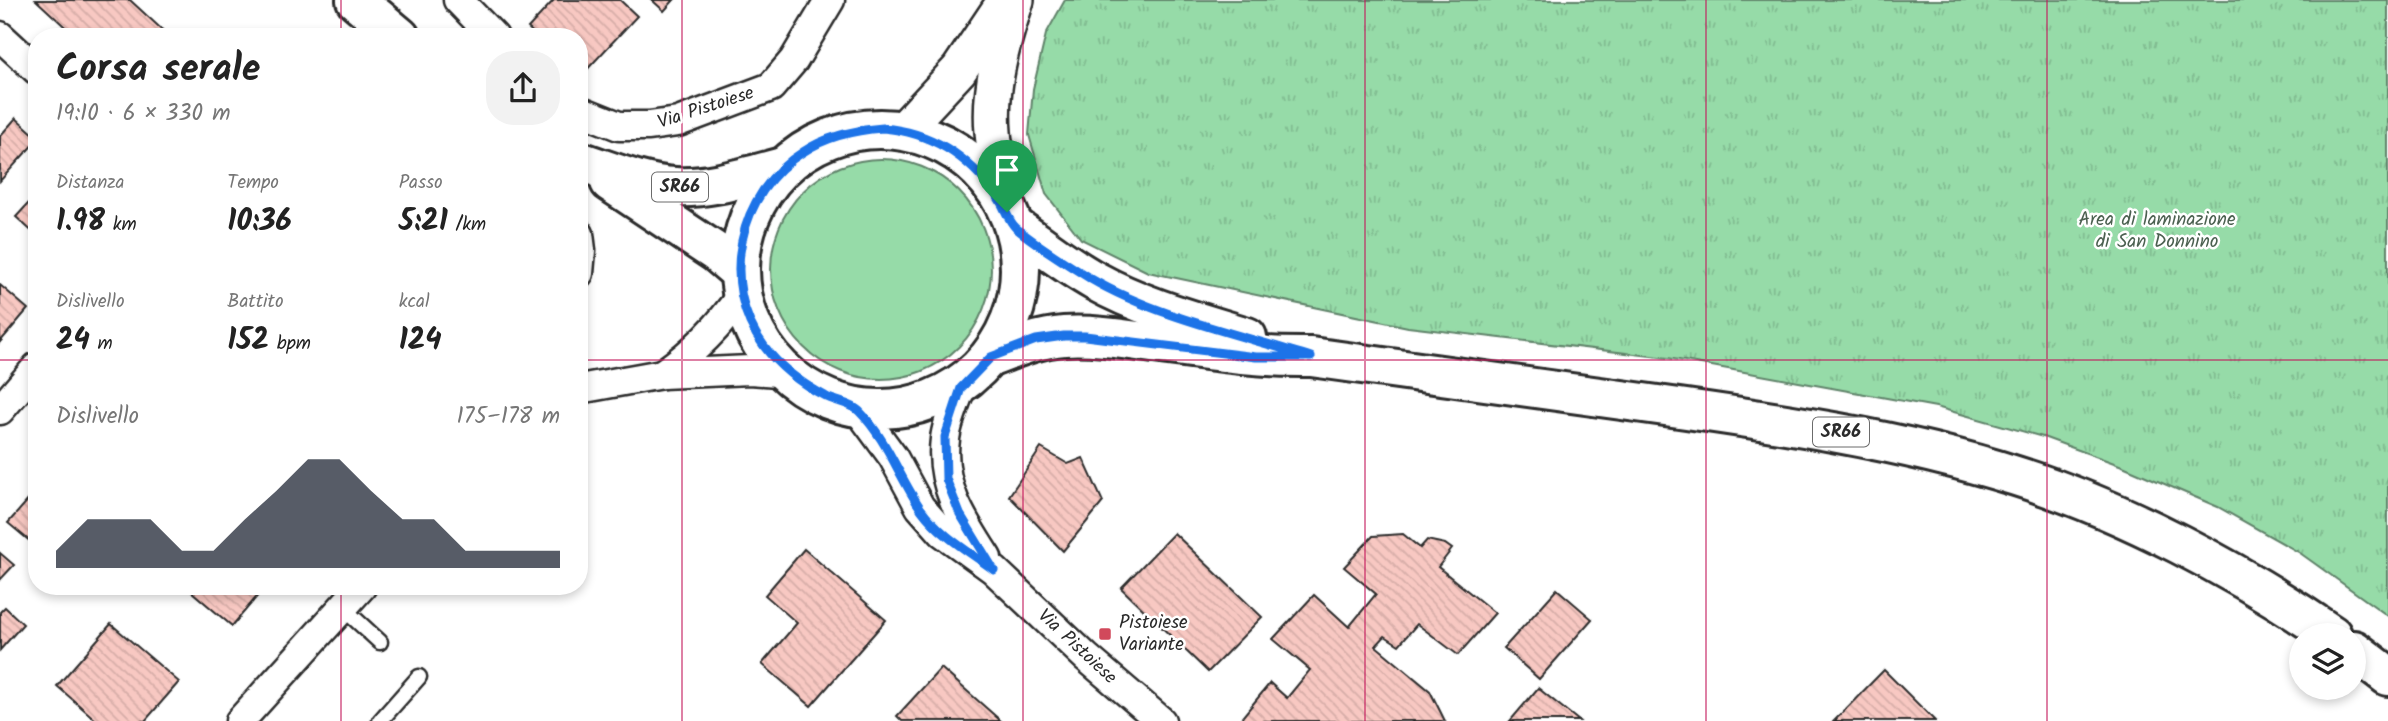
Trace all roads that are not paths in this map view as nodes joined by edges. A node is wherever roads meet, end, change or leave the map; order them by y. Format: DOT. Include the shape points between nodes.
graph roads {
  1 [pos="356,0"];
  2 [pos="458,0"];
  3 [pos="830,0"];
  4 [pos="1006,0"];
  5 [pos="1016,0"];
  6 [pos="389,28"];
  7 [pos="485,28"];
  8 [pos="0,36"];
  9 [pos="28,62"];
  10 [pos="588,114"];
  11 [pos="903,130"];
  12 [pos="588,165"];
  13 [pos="783,167"];
  14 [pos="588,168"];
  15 [pos="1011,219"];
  16 [pos="739,283"];
  17 [pos="991,357"];
  18 [pos="1311,357"];
  19 [pos="790,373"];
  20 [pos="662,374"];
  21 [pos="28,377"];
  22 [pos="588,387"];
  23 [pos="961,388"];
  24 [pos="857,408"];
  25 [pos="0,410"];
  26 [pos="994,570"];
  27 [pos="354,595"];
  28 [pos="342,608"];
  29 [pos="2312,623"];
  30 [pos="380,642"];
  31 [pos="2366,659"];
  32 [pos="2388,676"];
  33 [pos="419,677"];
  34 [pos="240,721"];
  35 [pos="380,721"];
  36 [pos="1161,721"];
  1 -- 6 [label="main road"];
  2 -- 7 [label="street"];
  3 -- 10 [label="street, Via Pistoiese" via="794,60 771,87 649,127 619,126"];
  4 -- 11 [label="street" via="959,69"];
  5 -- 15 [label="street" via="1001,49 993,101 993,135"];
  8 -- 9 [label="street"];
  11 -- 13 [label="main road, Via Pistoiese / SR66" via="860,129 839,135 801,152"];
  11 -- 15 [label="main road, Via Pistoiese / SR66" via="924,136 966,161 981,174"];
  12 -- 13 [label="main road, Via Pistoiese / SR66" via="675,187 718,183"];
  13 -- 16 [label="main road, Via Pistoiese / SR66" via="760,194 749,216 742,237"];
  14 -- 16 [label="main road, Via Pistoiese / SR66" via="717,253"];
  15 -- 17 [label="main road, Via Pistoiese / SR66" via="1020,279 1011,316"];
  15 -- 18 [label="main road, SR66" via="1073,267 1118,292 1171,314"];
  16 -- 19 [label="main road, Via Pistoiese / SR66" via="762,344"];
  16 -- 20 [label="street" via="716,331"];
  17 -- 18 [label="main road, SR66" via="1036,340 1064,336 1256,357"];
  17 -- 23 [label="main road, Via Pistoiese / SR66"];
  18 -- 29 [label="main road, SR66" via="1798,425 1969,461 2082,500 2139,526"];
  19 -- 20 [label="street"];
  19 -- 24 [label="main road, Via Pistoiese / SR66" via="827,397"];
  20 -- 22 [label="street"];
  21 -- 25 [label="street"];
  23 -- 24 [label="main road, Via Pistoiese / SR66" via="909,407"];
  23 -- 26 [label="street, Via Pistoiese" via="945,437 946,479 960,514"];
  24 -- 26 [label="street, Via Pistoiese" via="893,457 929,519"];
  26 -- 36 [label="street, Via Pistoiese"];
  27 -- 28 [label="street"];
  28 -- 30 [label="lane"];
  28 -- 34 [label="street"];
  31 -- 32 [label="main road"];
  33 -- 35 [label="lane"];
}
